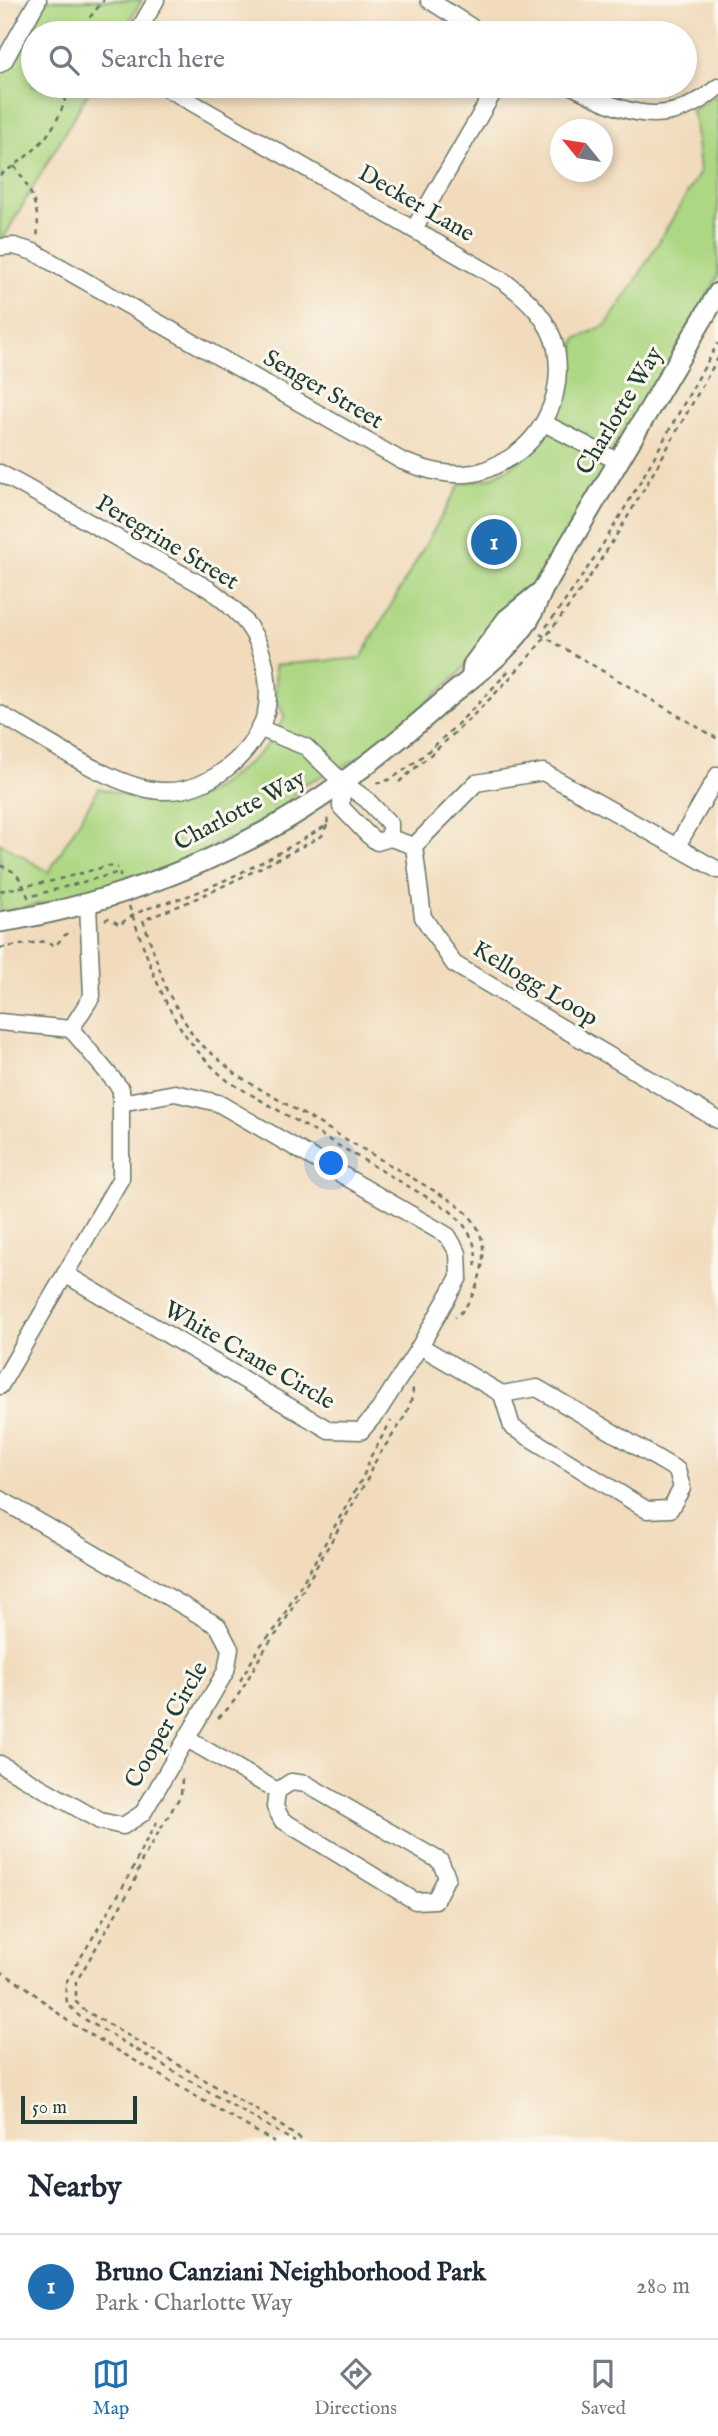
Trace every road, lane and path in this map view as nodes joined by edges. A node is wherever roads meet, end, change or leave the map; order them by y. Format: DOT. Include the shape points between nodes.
graph roads {
  1 [pos="38,0"];
  2 [pos="104,0"];
  3 [pos="156,0"];
  4 [pos="429,0"];
  5 [pos="26,21"];
  6 [pos="87,21"];
  7 [pos="144,21"];
  8 [pos="462,21"];
  9 [pos="21,30"];
  10 [pos="0,64"];
  11 [pos="718,87"];
  12 [pos="66,98"];
  13 [pos="184,98"];
  14 [pos="490,98"];
  15 [pos="594,98"];
  16 [pos="13,166"];
  17 [pos="0,175"];
  18 [pos="414,229"];
  19 [pos="1,247"];
  20 [pos="34,252"];
  21 [pos="718,293"];
  22 [pos="718,358"];
  23 [pos="544,423"];
  24 [pos="619,462"];
  25 [pos="0,473"];
  26 [pos="543,589"];
  27 [pos="526,625"];
  28 [pos="545,637"];
  29 [pos="471,678"];
  30 [pos="0,714"];
  31 [pos="259,728"];
  32 [pos="718,738"];
  33 [pos="718,775"];
  34 [pos="342,782"];
  35 [pos="399,782"];
  36 [pos="329,815"];
  37 [pos="327,825"];
  38 [pos="390,838"];
  39 [pos="414,846"];
  40 [pos="677,846"];
  41 [pos="0,866"];
  42 [pos="118,868"];
  43 [pos="718,870"];
  44 [pos="24,887"];
  45 [pos="0,891"];
  46 [pos="124,891"];
  47 [pos="88,904"];
  48 [pos="132,916"];
  49 [pos="143,920"];
  50 [pos="0,922"];
  51 [pos="89,925"];
  52 [pos="0,948"];
  53 [pos="0,1022"];
  54 [pos="72,1029"];
  55 [pos="121,1103"];
  56 [pos="718,1120"];
  57 [pos="65,1274"];
  58 [pos="474,1278"];
  59 [pos="456,1310"];
  60 [pos="420,1346"];
  61 [pos="0,1385"];
  62 [pos="502,1394"];
  63 [pos="406,1396"];
  64 [pos="392,1420"];
  65 [pos="0,1499"];
  66 [pos="237,1686"];
  67 [pos="230,1697"];
  68 [pos="218,1718"];
  69 [pos="194,1743"];
  70 [pos="0,1763"];
  71 [pos="175,1791"];
  72 [pos="277,1791"];
  73 [pos="162,1814"];
  74 [pos="0,1971"];
  75 [pos="274,2142"];
  76 [pos="295,2142"];
  77 [pos="305,2142"];
  1 -- 5 [label="street"];
  2 -- 6 [label="path"];
  3 -- 7 [label="street"];
  4 -- 8 [label="street"];
  9 -- 10 [label="street"];
  11 -- 15 [label="street" via="694,104 666,114 634,113"];
  12 -- 16 [label="path" via="61,117 36,148"];
  13 -- 18 [label="street, Decker Lane"];
  14 -- 18 [label="street"];
  16 -- 17 [label="path"];
  16 -- 20 [label="path" via="28,186 37,214"];
  18 -- 23 [label="street, Decker Lane" via="505,282 529,300 543,320 556,347 557,369 555,397"];
  19 -- 20 [label="street, Senger Street"];
  20 -- 23 [label="street, Senger Street" via="401,461 430,472 477,473 500,464 536,438"];
  21 -- 24 [label="street, Charlotte Way"];
  22 -- 28 [label="path" via="608,547"];
  23 -- 24 [label="street"];
  24 -- 26 [label="street, Charlotte Way"];
  25 -- 31 [label="street, Peregrine Street" via="209,589 234,608 262,654 267,710"];
  26 -- 27 [label="street, Charlotte Way"];
  26 -- 29 [label="street, Charlotte Way" via="507,619 473,665"];
  27 -- 28 [label="path"];
  27 -- 29 [label="street, Charlotte Way" via="498,658"];
  28 -- 32 [label="path"];
  28 -- 35 [label="path" via="461,730"];
  29 -- 34 [label="street, Charlotte Way"];
  30 -- 31 [label="street" via="115,779 166,791 212,778 242,754"];
  31 -- 34 [label="street" via="306,747"];
  33 -- 40 [label="street"];
  34 -- 38 [label="street" via="390,824"];
  34 -- 38 [label="street" via="341,807 376,842"];
  34 -- 46 [label="street, Charlotte Way" via="275,826 185,869"];
  36 -- 37 [label="path"];
  37 -- 48 [label="path" via="248,869"];
  37 -- 49 [label="path" via="321,836 247,876"];
  38 -- 39 [label="street"];
  39 -- 40 [label="street" via="477,783 543,772"];
  39 -- 56 [label="street, Kellogg Loop" via="423,917 454,964"];
  40 -- 43 [label="street"];
  41 -- 44 [label="path" via="13,871"];
  42 -- 44 [label="path" via="108,866"];
  44 -- 45 [label="path"];
  44 -- 46 [label="path" via="29,897 120,872"];
  46 -- 47 [label="street, Charlotte Way"];
  46 -- 48 [label="path"];
  47 -- 50 [label="street, Charlotte Way"];
  47 -- 51 [label="street"];
  48 -- 49 [label="path"];
  48 -- 51 [label="path" via="120,925 109,918"];
  48 -- 58 [label="path" via="173,1017 207,1064 228,1081 449,1210 472,1233 477,1254"];
  49 -- 59 [label="path" via="167,991 195,1039 238,1076 455,1203 472,1218 481,1235 484,1260 462,1314 449,1320"];
  51 -- 52 [label="path" via="65,934 55,946 46,941"];
  51 -- 54 [label="street" via="92,996"];
  53 -- 54 [label="street"];
  54 -- 55 [label="street" via="121,1089"];
  55 -- 57 [label="street" via="121,1178"];
  55 -- 60 [label="street" via="175,1093 218,1103 448,1236 458,1253 459,1277"];
  57 -- 60 [label="street, White Crane Circle" via="329,1430 361,1431"];
  57 -- 61 [label="street"];
  60 -- 62 [label="street"];
  62 -- 62 [label="street" via="512,1427 647,1510 670,1509 682,1488 677,1470 537,1388"];
  63 -- 68 [label="path" via="413,1384 413,1403 373,1464 279,1631 231,1708"];
  64 -- 66 [label="path" via="277,1627"];
  65 -- 69 [label="street, Cooper Circle" via="218,1626 230,1648 226,1671"];
  67 -- 68 [label="path"];
  68 -- 69 [label="path"];
  69 -- 70 [label="street, Cooper Circle" via="143,1813 123,1826 100,1821"];
  69 -- 72 [label="street"];
  71 -- 77 [label="path" via="182,1779 181,1794 76,1982 76,2002"];
  72 -- 72 [label="street" via="275,1807 282,1820 415,1901 435,1900 447,1877 440,1861 306,1784 291,1782"];
  73 -- 76 [label="path" via="65,1984 67,2003 79,2016"];
  74 -- 75 [label="path" via="69,2022"];
}
